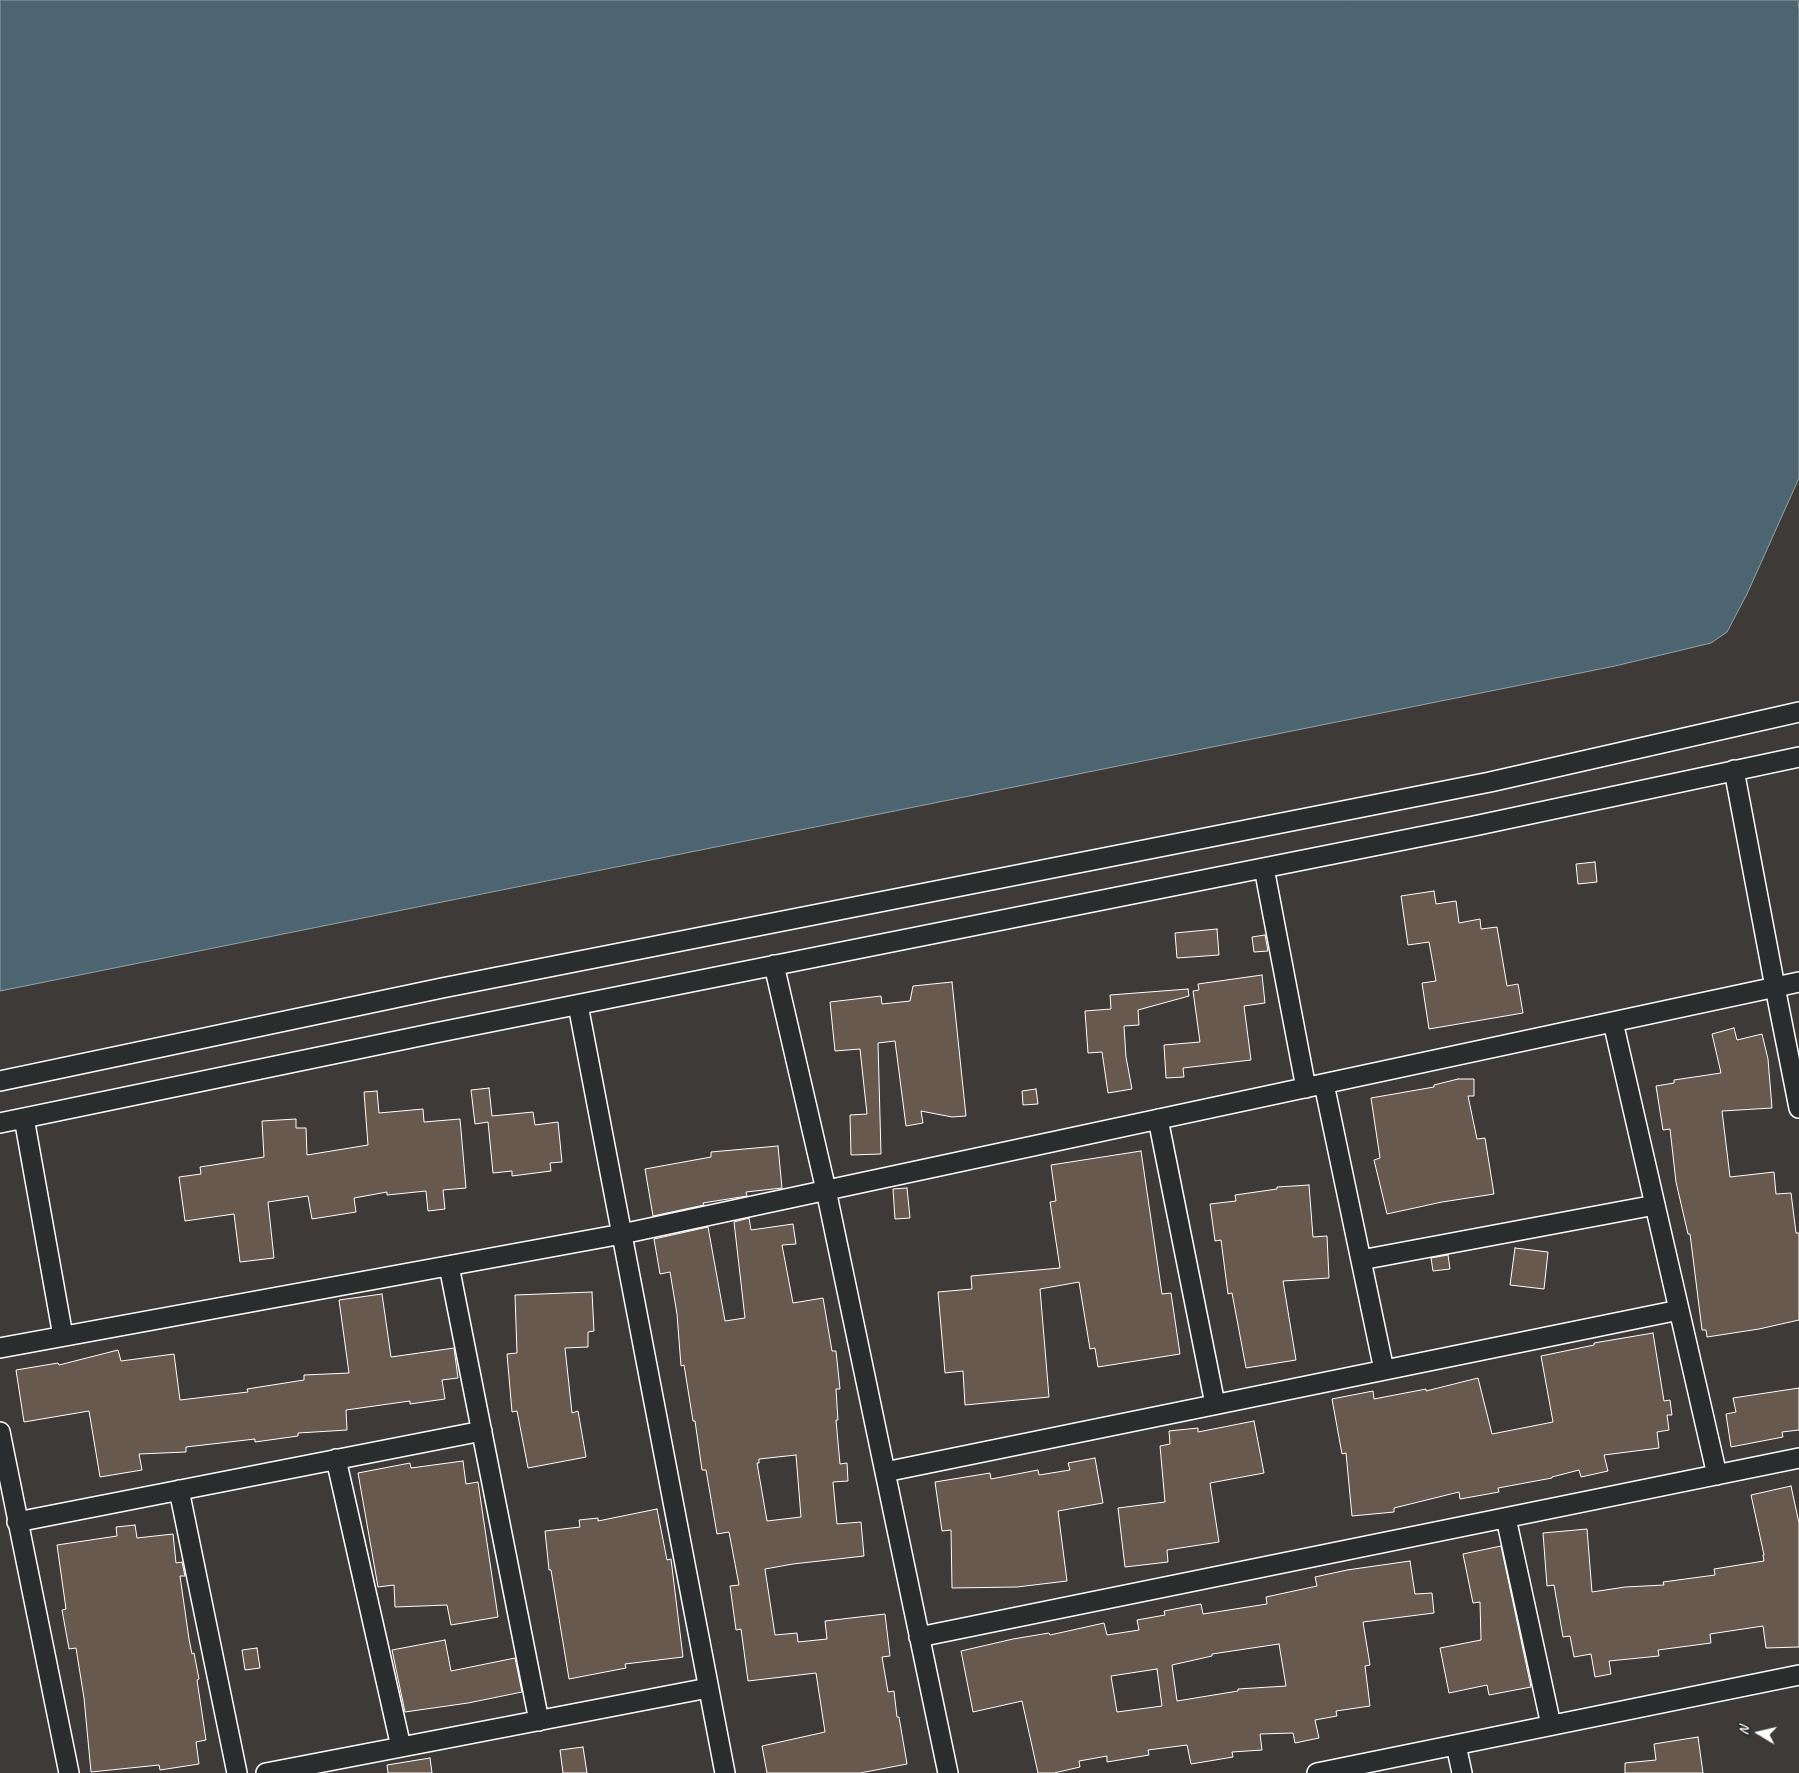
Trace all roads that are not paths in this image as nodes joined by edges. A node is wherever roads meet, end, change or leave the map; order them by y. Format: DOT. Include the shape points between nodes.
graph roads {
  1 [pos="1799,712"];
  2 [pos="1799,757"];
  3 [pos="1734,770"];
  4 [pos="1264,868"];
  5 [pos="774,965"];
  6 [pos="1799,982"];
  7 [pos="1775,987"];
  8 [pos="578,1005"];
  9 [pos="1613,1022"];
  10 [pos="0,1081"];
  11 [pos="1324,1084"];
  12 [pos="1306,1088"];
  13 [pos="1799,1108"];
  14 [pos="24,1118"];
  15 [pos="1158,1119"];
  16 [pos="0,1123"];
  17 [pos="826,1190"];
  18 [pos="1655,1205"];
  19 [pos="622,1234"];
  20 [pos="1361,1260"];
  21 [pos="449,1266"];
  22 [pos="1679,1310"];
  23 [pos="64,1336"];
  24 [pos="0,1348"];
  25 [pos="1384,1370"];
  26 [pos="1214,1404"];
  27 [pos="482,1430"];
  28 [pos="0,1432"];
  29 [pos="1799,1458"];
  30 [pos="336,1459"];
  31 [pos="885,1472"];
  32 [pos="1717,1475"];
  33 [pos="179,1490"];
  34 [pos="1506,1518"];
  35 [pos="17,1522"];
  36 [pos="919,1637"];
  37 [pos="1799,1675"];
  38 [pos="708,1688"];
  39 [pos="539,1721"];
  40 [pos="1551,1725"];
  41 [pos="1456,1745"];
  42 [pos="400,1747"];
  43 [pos="302,1770"];
  44 [pos="69,1773"];
  45 [pos="237,1773"];
  46 [pos="266,1773"];
  47 [pos="725,1773"];
  48 [pos="948,1773"];
  49 [pos="1317,1773"];
  50 [pos="1462,1773"];
  1 -- 10 [label="street" via="1480,784 442,988"];
  2 -- 3 [label="street"];
  3 -- 4 [label="street"];
  3 -- 7 [label="street"];
  4 -- 5 [label="street"];
  4 -- 12 [label="street"];
  5 -- 8 [label="street"];
  5 -- 17 [label="street"];
  6 -- 7 [label="street"];
  7 -- 9 [label="street"];
  7 -- 13 [label="street"];
  8 -- 14 [label="street"];
  8 -- 19 [label="street"];
  9 -- 11 [label="street"];
  9 -- 18 [label="street"];
  11 -- 12 [label="street"];
  11 -- 20 [label="street"];
  12 -- 15 [label="street"];
  14 -- 16 [label="street"];
  14 -- 23 [label="street"];
  15 -- 17 [label="street"];
  15 -- 26 [label="street"];
  17 -- 19 [label="street"];
  17 -- 31 [label="street"];
  18 -- 20 [label="street"];
  18 -- 22 [label="street"];
  19 -- 21 [label="street"];
  19 -- 38 [label="street"];
  20 -- 25 [label="street"];
  21 -- 23 [label="street"];
  21 -- 27 [label="street"];
  22 -- 25 [label="street"];
  22 -- 32 [label="street"];
  23 -- 24 [label="street"];
  25 -- 26 [label="street"];
  26 -- 31 [label="street"];
  27 -- 30 [label="street"];
  27 -- 39 [label="street"];
  28 -- 35 [label="street"];
  29 -- 32 [label="street"];
  30 -- 33 [label="street"];
  30 -- 42 [label="street"];
  31 -- 36 [label="street"];
  32 -- 34 [label="street"];
  33 -- 35 [label="street"];
  33 -- 45 [label="street"];
  34 -- 36 [label="street"];
  34 -- 40 [label="street"];
  35 -- 44 [label="street"];
  36 -- 48 [label="street"];
  37 -- 40 [label="street"];
  38 -- 39 [label="street"];
  38 -- 47 [label="street"];
  39 -- 42 [label="street"];
  40 -- 41 [label="street"];
  41 -- 49 [label="street"];
  41 -- 50 [label="street"];
  42 -- 43 [label="street"];
  43 -- 46 [label="street"];
}
